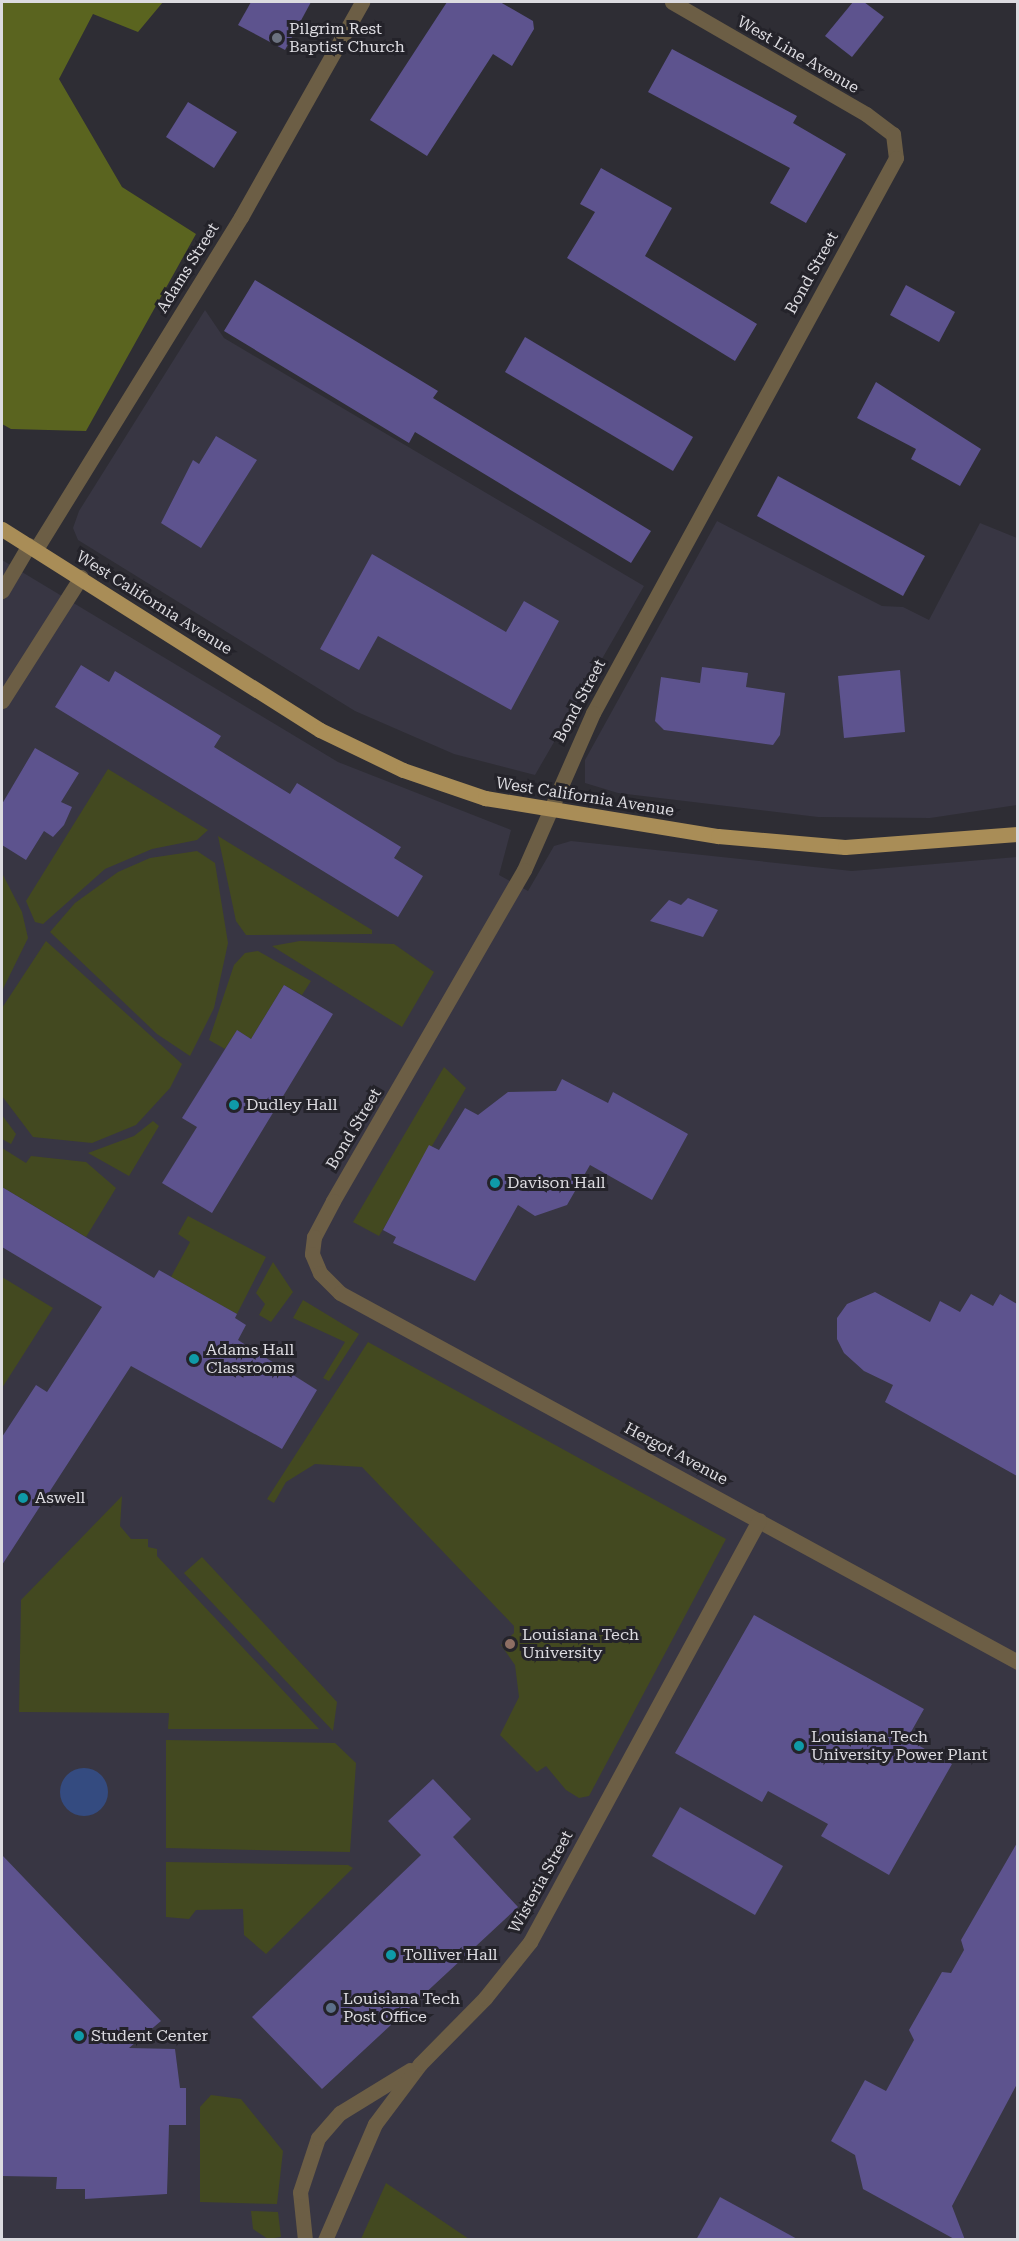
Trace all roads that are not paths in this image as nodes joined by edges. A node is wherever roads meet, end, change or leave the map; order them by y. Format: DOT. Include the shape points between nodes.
graph roads {
  1 [pos="363,2"];
  2 [pos="672,2"];
  3 [pos="897,148"];
  4 [pos="2,529"];
  5 [pos="33,547"];
  6 [pos="81,577"];
  7 [pos="2,591"];
  8 [pos="2,701"];
  9 [pos="547,810"];
  10 [pos="1017,834"];
  11 [pos="320,1273"];
  12 [pos="759,1520"];
  13 [pos="1017,1662"];
  14 [pos="420,2064"];
  15 [pos="305,2240"];
  16 [pos="325,2240"];
  1 -- 5 [label="street, Adams Street" via="241,217"];
  2 -- 3 [label="street, West Line Avenue" via="866,114 893,134"];
  3 -- 9 [label="street, Bond Street" via="892,168 699,516"];
  4 -- 5 [label="main road, West California Avenue"];
  5 -- 6 [label="main road, West California Avenue"];
  5 -- 7 [label="street, Adams Street"];
  6 -- 8 [label="street"];
  6 -- 9 [label="main road, West California Avenue" via="320,730 403,770 486,798"];
  9 -- 10 [label="main road, West California Avenue" via="718,836 845,847"];
  9 -- 11 [label="street, Bond Street" via="512,891 314,1237 312,1254"];
  11 -- 12 [label="street, Hergot Avenue" via="340,1293"];
  12 -- 13 [label="street, Hergot Avenue"];
  12 -- 14 [label="street, Wisteria Street" via="530,1941 485,1998"];
  14 -- 15 [label="street" via="340,2113 318,2138 300,2192"];
  14 -- 16 [label="street, Wisteria Street" via="375,2124"];
}
